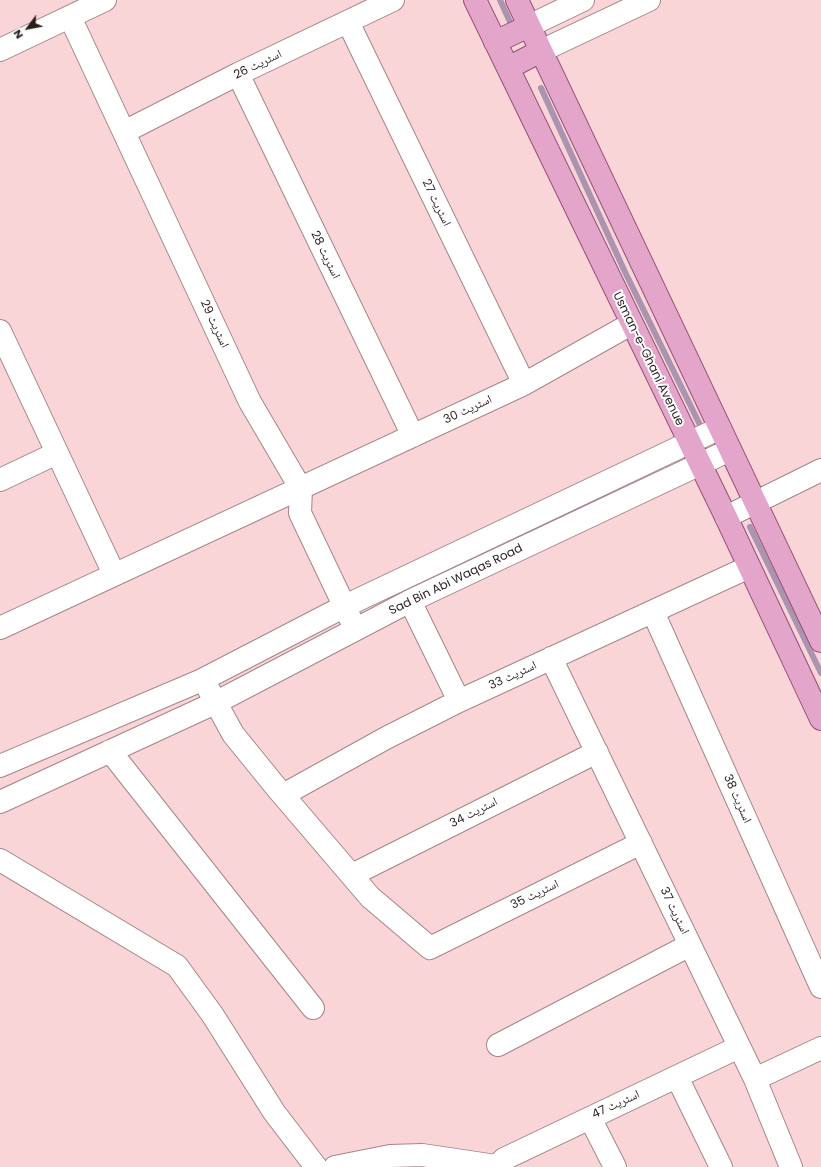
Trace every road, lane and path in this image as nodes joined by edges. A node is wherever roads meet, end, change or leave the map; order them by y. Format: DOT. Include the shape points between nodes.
graph roads {
  1 [pos="105,0"];
  2 [pos="393,0"];
  3 [pos="474,0"];
  4 [pos="517,0"];
  5 [pos="583,0"];
  6 [pos="649,0"];
  7 [pos="70,17"];
  8 [pos="348,22"];
  9 [pos="529,26"];
  10 [pos="494,42"];
  11 [pos="0,50"];
  12 [pos="541,52"];
  13 [pos="508,68"];
  14 [pos="238,74"];
  15 [pos="124,132"];
  16 [pos="631,324"];
  17 [pos="2,339"];
  18 [pos="524,384"];
  19 [pos="720,428"];
  20 [pos="413,436"];
  21 [pos="688,444"];
  22 [pos="730,450"];
  23 [pos="57,452"];
  24 [pos="699,464"];
  25 [pos="821,470"];
  26 [pos="0,480"];
  27 [pos="301,489"];
  28 [pos="755,502"];
  29 [pos="726,517"];
  30 [pos="748,567"];
  31 [pos="114,574"];
  32 [pos="410,601"];
  33 [pos="345,606"];
  34 [pos="653,612"];
  35 [pos="816,616"];
  36 [pos="0,628"];
  37 [pos="356,628"];
  38 [pos="821,641"];
  39 [pos="551,658"];
  40 [pos="202,680"];
  41 [pos="459,701"];
  42 [pos="217,702"];
  43 [pos="821,719"];
  44 [pos="110,751"];
  45 [pos="597,752"];
  46 [pos="0,766"];
  47 [pos="283,795"];
  48 [pos="0,802"];
  49 [pos="641,843"];
  50 [pos="0,860"];
  51 [pos="352,875"];
  52 [pos="690,945"];
  53 [pos="821,986"];
  54 [pos="314,1008"];
  55 [pos="498,1045"];
  56 [pos="739,1047"];
  57 [pos="821,1048"];
  58 [pos="677,1077"];
  59 [pos="755,1079"];
  60 [pos="590,1118"];
  61 [pos="496,1166"];
  62 [pos="316,1167"];
  63 [pos="335,1167"];
  64 [pos="615,1167"];
  65 [pos="721,1167"];
  66 [pos="792,1167"];
  1 -- 7 [label="street"];
  2 -- 8 [label="street, اسٹریٹ 26"];
  3 -- 10 [label="main road, Usman-e-Ghani Avenue"];
  4 -- 9 [label="main road"];
  5 -- 9 [label="street"];
  6 -- 12 [label="street"];
  7 -- 11 [label="street"];
  7 -- 15 [label="street, اسٹریٹ 29"];
  8 -- 14 [label="street, اسٹریٹ 26"];
  8 -- 18 [label="street, اسٹریٹ 27"];
  9 -- 10 [label="main road"];
  9 -- 12 [label="main road"];
  10 -- 13 [label="main road, Usman-e-Ghani Avenue"];
  12 -- 13 [label="main road"];
  12 -- 19 [label="main road"];
  13 -- 16 [label="main road, Usman-e-Ghani Avenue"];
  14 -- 15 [label="street, اسٹریٹ 26"];
  14 -- 20 [label="street, اسٹریٹ 28"];
  15 -- 27 [label="street, اسٹریٹ 29" via="250,402"];
  16 -- 18 [label="street, اسٹریٹ 30"];
  16 -- 21 [label="main road, Usman-e-Ghani Avenue"];
  17 -- 23 [label="street"];
  18 -- 20 [label="street, اسٹریٹ 30"];
  19 -- 21 [label="street, Sad Bin Abi Waqas Road"];
  19 -- 22 [label="main road"];
  20 -- 27 [label="street, اسٹریٹ 30"];
  21 -- 24 [label="main road, Usman-e-Ghani Avenue"];
  21 -- 33 [label="street, Sad Bin Abi Waqas Road"];
  22 -- 24 [label="street, Sad Bin Abi Waqas Road"];
  22 -- 28 [label="main road"];
  23 -- 26 [label="street"];
  23 -- 31 [label="street"];
  24 -- 29 [label="main road, Usman-e-Ghani Avenue"];
  24 -- 32 [label="street, Sad Bin Abi Waqas Road"];
  25 -- 28 [label="street"];
  27 -- 31 [label="street, اسٹریٹ 30"];
  27 -- 33 [label="street" via="300,514"];
  28 -- 29 [label="street"];
  28 -- 35 [label="main road"];
  29 -- 30 [label="main road, Usman-e-Ghani Avenue"];
  30 -- 34 [label="street, اسٹریٹ 33"];
  30 -- 43 [label="main road, Usman-e-Ghani Avenue"];
  31 -- 36 [label="street, اسٹریٹ 30"];
  32 -- 37 [label="street, Sad Bin Abi Waqas Road"];
  32 -- 41 [label="street"];
  33 -- 37 [label="street"];
  33 -- 40 [label="street, Sad Bin Abi Waqas Road"];
  34 -- 39 [label="street, اسٹریٹ 33"];
  34 -- 53 [label="street, اسٹریٹ 38"];
  35 -- 38 [label="main road"];
  37 -- 42 [label="street, Sad Bin Abi Waqas Road"];
  39 -- 41 [label="street, اسٹریٹ 33"];
  39 -- 45 [label="street, اسٹریٹ 37"];
  40 -- 42 [label="street"];
  40 -- 46 [label="street, Sad Bin Abi Waqas Road"];
  41 -- 47 [label="street, اسٹریٹ 33"];
  42 -- 44 [label="street, Sad Bin Abi Waqas Road"];
  42 -- 47 [label="street" via="233,734"];
  44 -- 48 [label="street, Sad Bin Abi Waqas Road"];
  44 -- 54 [label="street"];
  45 -- 49 [label="street, اسٹریٹ 37"];
  45 -- 51 [label="street, اسٹریٹ 34"];
  47 -- 51 [label="street"];
  49 -- 51 [label="street, اسٹریٹ 35" via="430,948 370,897"];
  49 -- 52 [label="street, اسٹریٹ 37"];
  50 -- 62 [label="street" via="177,966 212,1014 274,1112"];
  52 -- 55 [label="street"];
  52 -- 56 [label="street, اسٹریٹ 37"];
  56 -- 58 [label="street, اسٹریٹ 47"];
  56 -- 59 [label="street, اسٹریٹ 37"];
  57 -- 59 [label="street"];
  58 -- 60 [label="street, اسٹریٹ 47"];
  58 -- 65 [label="street"];
  59 -- 66 [label="street, اسٹریٹ 37"];
  60 -- 61 [label="street, اسٹریٹ 47" via="504,1159"];
  60 -- 64 [label="street"];
  61 -- 63 [label="street" via="422,1155 390,1156"];
}
